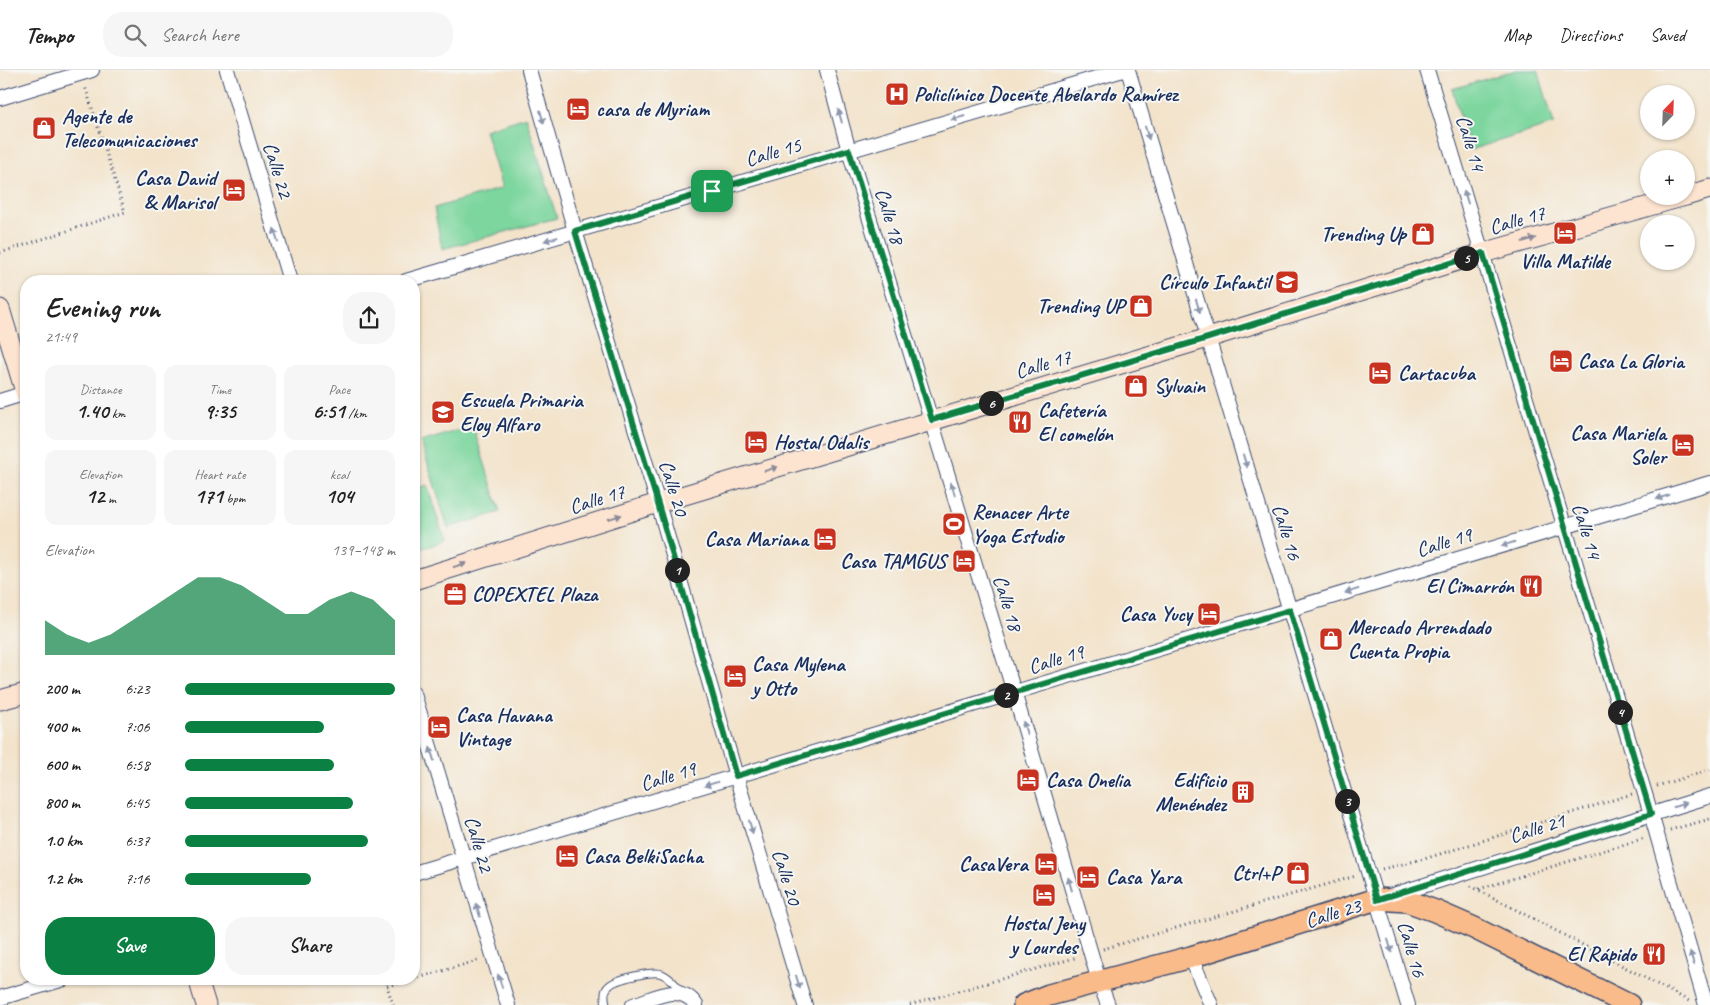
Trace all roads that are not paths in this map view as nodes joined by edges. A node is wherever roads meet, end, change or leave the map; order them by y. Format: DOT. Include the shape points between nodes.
graph roads {
  1 [pos="227,70"];
  2 [pos="529,70"];
  3 [pos="827,70"];
  4 [pos="1123,70"];
  5 [pos="1128,70"];
  6 [pos="1427,70"];
  7 [pos="86,72"];
  8 [pos="0,98"];
  9 [pos="849,150"];
  10 [pos="1710,189"];
  11 [pos="1695,193"];
  12 [pos="1654,205"];
  13 [pos="575,231"];
  14 [pos="1483,253"];
  15 [pos="288,275"];
  16 [pos="420,277"];
  17 [pos="0,309"];
  18 [pos="1208,338"];
  19 [pos="20,374"];
  20 [pos="20,396"];
  21 [pos="0,401"];
  22 [pos="932,420"];
  23 [pos="1710,483"];
  24 [pos="658,504"];
  25 [pos="1565,526"];
  26 [pos="420,578"];
  27 [pos="1290,610"];
  28 [pos="1014,692"];
  29 [pos="20,695"];
  30 [pos="0,700"];
  31 [pos="420,714"];
  32 [pos="736,776"];
  33 [pos="1710,796"];
  34 [pos="1651,814"];
  35 [pos="463,858"];
  36 [pos="420,871"];
  37 [pos="1377,900"];
  38 [pos="1191,957"];
  39 [pos="1099,982"];
  40 [pos="44,985"];
  41 [pos="200,985"];
  42 [pos="683,993"];
  43 [pos="0,998"];
  44 [pos="206,1005"];
  45 [pos="508,1005"];
  46 [pos="606,1005"];
  47 [pos="633,1005"];
  48 [pos="696,1005"];
  49 [pos="805,1005"];
  50 [pos="1024,1005"];
  51 [pos="1108,1005"];
  52 [pos="1211,1005"];
  53 [pos="1408,1005"];
  54 [pos="1629,1005"];
  55 [pos="1706,1005"];
  15 -- 1 [label="street, Calle 22, one-way"];
  2 -- 13 [label="street, Calle 20, one-way"];
  9 -- 3 [label="street, Calle 18, one-way"];
  4 -- 9 [label="street, Calle 15, one-way"];
  5 -- 18 [label="street, Calle 16, one-way"];
  14 -- 6 [label="street, Calle 14, one-way"];
  7 -- 8 [label="street"];
  9 -- 13 [label="street, Calle 15"];
  9 -- 22 [label="street, Calle 18"];
  10 -- 11 [label="street, Calle 17"];
  14 -- 12 [label="street, Calle 17, one-way"];
  13 -- 16 [label="street, Calle 15, one-way"];
  13 -- 24 [label="street, Calle 20"];
  14 -- 18 [label="street, Calle 17"];
  14 -- 25 [label="street, Calle 14"];
  17 -- 19 [label="street"];
  18 -- 22 [label="street, Calle 17"];
  18 -- 27 [label="street, Calle 16, one-way"];
  20 -- 21 [label="street"];
  24 -- 22 [label="street, Calle 17, one-way"];
  28 -- 22 [label="street, Calle 18, one-way"];
  23 -- 25 [label="street, Calle 19, one-way"];
  26 -- 24 [label="street, Calle 17, one-way"];
  24 -- 32 [label="street, Calle 20"];
  25 -- 27 [label="street, Calle 19, one-way"];
  25 -- 34 [label="street, Calle 14"];
  27 -- 28 [label="street, Calle 19"];
  27 -- 37 [label="street, Calle 16"];
  28 -- 32 [label="street, Calle 19"];
  39 -- 28 [label="street, Calle 18, one-way"];
  29 -- 30 [label="street"];
  35 -- 31 [label="street, Calle 22, one-way"];
  32 -- 35 [label="street, Calle 19, one-way"];
  32 -- 49 [label="street, Calle 20, one-way"];
  34 -- 33 [label="street, Calle 21, one-way"];
  34 -- 37 [label="street, Calle 21"];
  55 -- 34 [label="street, Calle 14, one-way"];
  35 -- 36 [label="street, Calle 19"];
  45 -- 35 [label="street, Calle 22, one-way"];
  37 -- 38 [label="main road, Calle 23"];
  37 -- 53 [label="street, Calle 16, one-way"];
  37 -- 54 [label="main road, Calle 23" via="1407,901 1435,911"];
  38 -- 39 [label="main road, Calle 23"];
  38 -- 52 [label="street"];
  39 -- 50 [label="main road, Calle 23"];
  39 -- 51 [label="street, Calle 18"];
  40 -- 43 [label="street"];
  41 -- 44 [label="street"];
  42 -- 46 [label="lane" via="661,973 653,972 608,986"];
  42 -- 47 [label="street" via="670,993"];
  42 -- 48 [label="street"];
}
